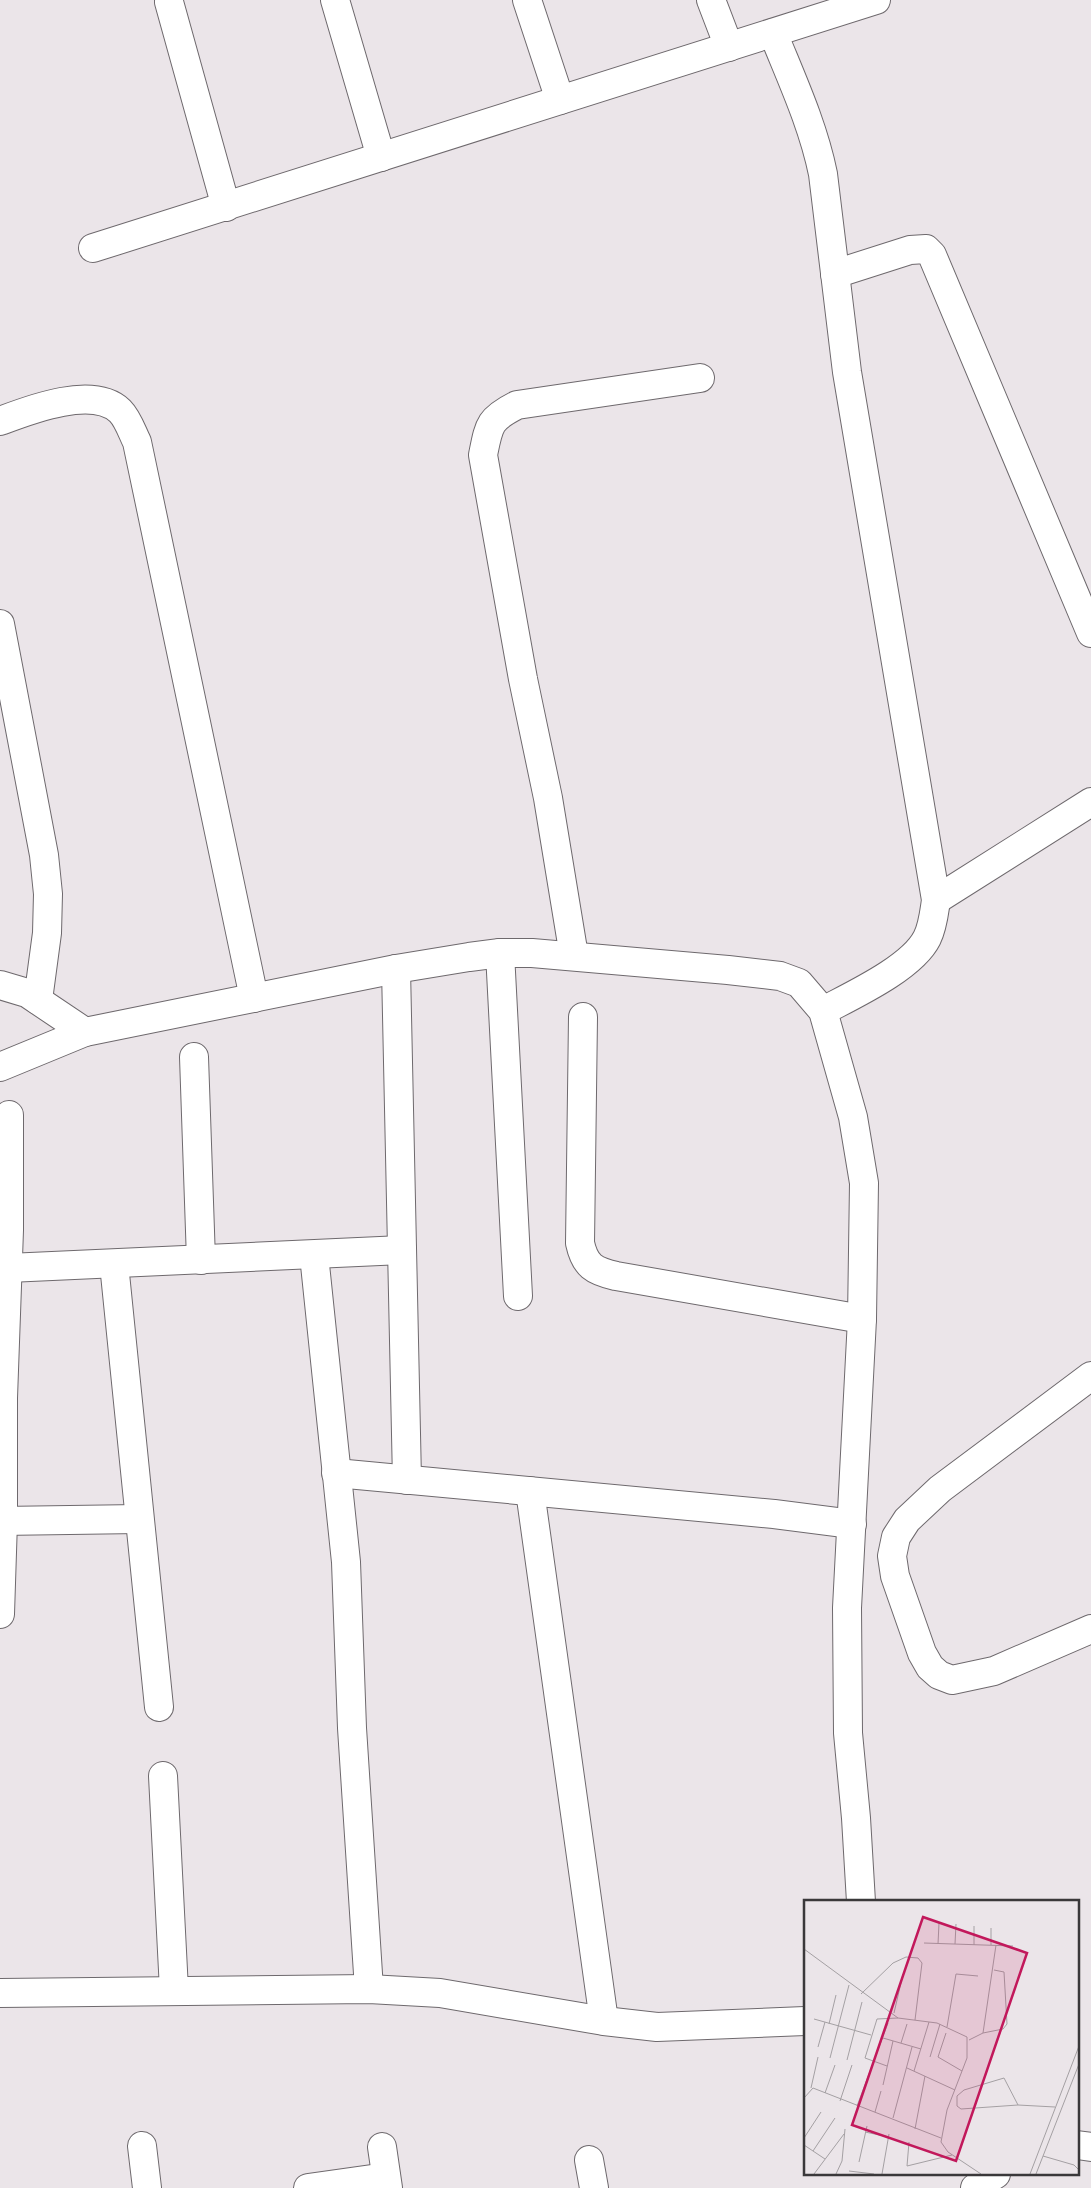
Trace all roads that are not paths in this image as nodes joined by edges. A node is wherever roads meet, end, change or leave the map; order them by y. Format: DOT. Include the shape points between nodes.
graph roads {
  1 [pos="335,0"];
  2 [pos="527,0"];
  3 [pos="711,0"];
  4 [pos="876,0"];
  5 [pos="169,2"];
  6 [pos="773,33"];
  7 [pos="729,47"];
  8 [pos="560,100"];
  9 [pos="382,157"];
  10 [pos="226,207"];
  11 [pos="93,248"];
  12 [pos="835,274"];
  13 [pos="700,378"];
  14 [pos="0,421"];
  15 [pos="0,624"];
  16 [pos="1091,633"];
  17 [pos="1091,802"];
  18 [pos="936,900"];
  19 [pos="500,953"];
  20 [pos="574,956"];
  21 [pos="396,969"];
  22 [pos="0,985"];
  23 [pos="254,998"];
  24 [pos="38,1000"];
  25 [pos="823,1011"];
  26 [pos="583,1017"];
  27 [pos="85,1032"];
  28 [pos="194,1057"];
  29 [pos="0,1067"];
  30 [pos="9,1115"];
  31 [pos="402,1250"];
  32 [pos="314,1255"];
  33 [pos="201,1260"];
  34 [pos="114,1264"];
  35 [pos="8,1268"];
  36 [pos="518,1296"];
  37 [pos="862,1319"];
  38 [pos="1091,1376"];
  39 [pos="336,1473"];
  40 [pos="407,1480"];
  41 [pos="530,1491"];
  42 [pos="139,1519"];
  43 [pos="2,1521"];
  44 [pos="852,1524"];
  45 [pos="0,1614"];
  46 [pos="1091,1629"];
  47 [pos="159,1707"];
  48 [pos="163,1776"];
  49 [pos="861,1900"];
  50 [pos="369,1989"];
  51 [pos="174,1990"];
  52 [pos="0,1993"];
  53 [pos="604,2020"];
  54 [pos="804,2021"];
  55 [pos="1078,2145"];
  56 [pos="142,2146"];
  57 [pos="382,2147"];
  58 [pos="1091,2147"];
  59 [pos="589,2160"];
  60 [pos="993,2176"];
  61 [pos="387,2182"];
  62 [pos="147,2188"];
  63 [pos="308,2188"];
  64 [pos="594,2188"];
  65 [pos="975,2188"];
  1 -- 9 [label="street"];
  2 -- 8 [label="street"];
  3 -- 7 [label="street"];
  4 -- 6 [label="street"];
  5 -- 10 [label="street"];
  6 -- 7 [label="street"];
  6 -- 12 [label="street" via="816,143"];
  7 -- 8 [label="street"];
  8 -- 9 [label="street"];
  9 -- 10 [label="street"];
  10 -- 11 [label="street"];
  12 -- 16 [label="street" via="918,249 926,249 932,255"];
  12 -- 18 [label="street" via="847,372"];
  13 -- 20 [label="street" via="517,405 498,414 488,431 483,455 522,679 548,798"];
  14 -- 23 [label="street" via="51,405 86,399 105,402 119,411 137,442"];
  15 -- 24 [label="street" via="44,855 48,894 47,933"];
  17 -- 18 [label="street"];
  18 -- 25 [label="street" via="927,938 916,954 890,974"];
  19 -- 20 [label="street"];
  19 -- 21 [label="street"];
  19 -- 36 [label="street"];
  20 -- 25 [label="street" via="780,976 799,983"];
  21 -- 23 [label="street"];
  21 -- 31 [label="street"];
  22 -- 24 [label="street"];
  23 -- 27 [label="street"];
  24 -- 27 [label="street"];
  25 -- 37 [label="street" via="853,1117 864,1183"];
  26 -- 37 [label="street" via="580,1243 589,1264 598,1272 616,1276"];
  27 -- 29 [label="street"];
  28 -- 33 [label="street"];
  30 -- 35 [label="street"];
  31 -- 32 [label="street"];
  31 -- 40 [label="street"];
  32 -- 33 [label="street"];
  32 -- 39 [label="street"];
  33 -- 34 [label="street"];
  34 -- 35 [label="street"];
  34 -- 42 [label="street"];
  35 -- 43 [label="street"];
  37 -- 44 [label="street"];
  38 -- 46 [label="street" via="940,1489 907,1520 896,1537 892,1556 895,1576 922,1654 939,1675 952,1680 994,1671"];
  39 -- 40 [label="street"];
  39 -- 50 [label="street" via="346,1562 352,1728"];
  40 -- 41 [label="street"];
  41 -- 44 [label="street"];
  41 -- 53 [label="street"];
  42 -- 43 [label="street"];
  42 -- 47 [label="street"];
  43 -- 45 [label="street"];
  44 -- 49 [label="street" via="847,1608 848,1724"];
  48 -- 51 [label="street"];
  50 -- 51 [label="street"];
  50 -- 53 [label="street" via="440,1993"];
  51 -- 52 [label="street"];
  53 -- 54 [label="street" via="656,2027"];
  55 -- 58 [label="street"];
  56 -- 62 [label="street"];
  57 -- 61 [label="street"];
  59 -- 64 [label="street"];
  60 -- 65 [label="street"];
  61 -- 63 [label="street"];
}
